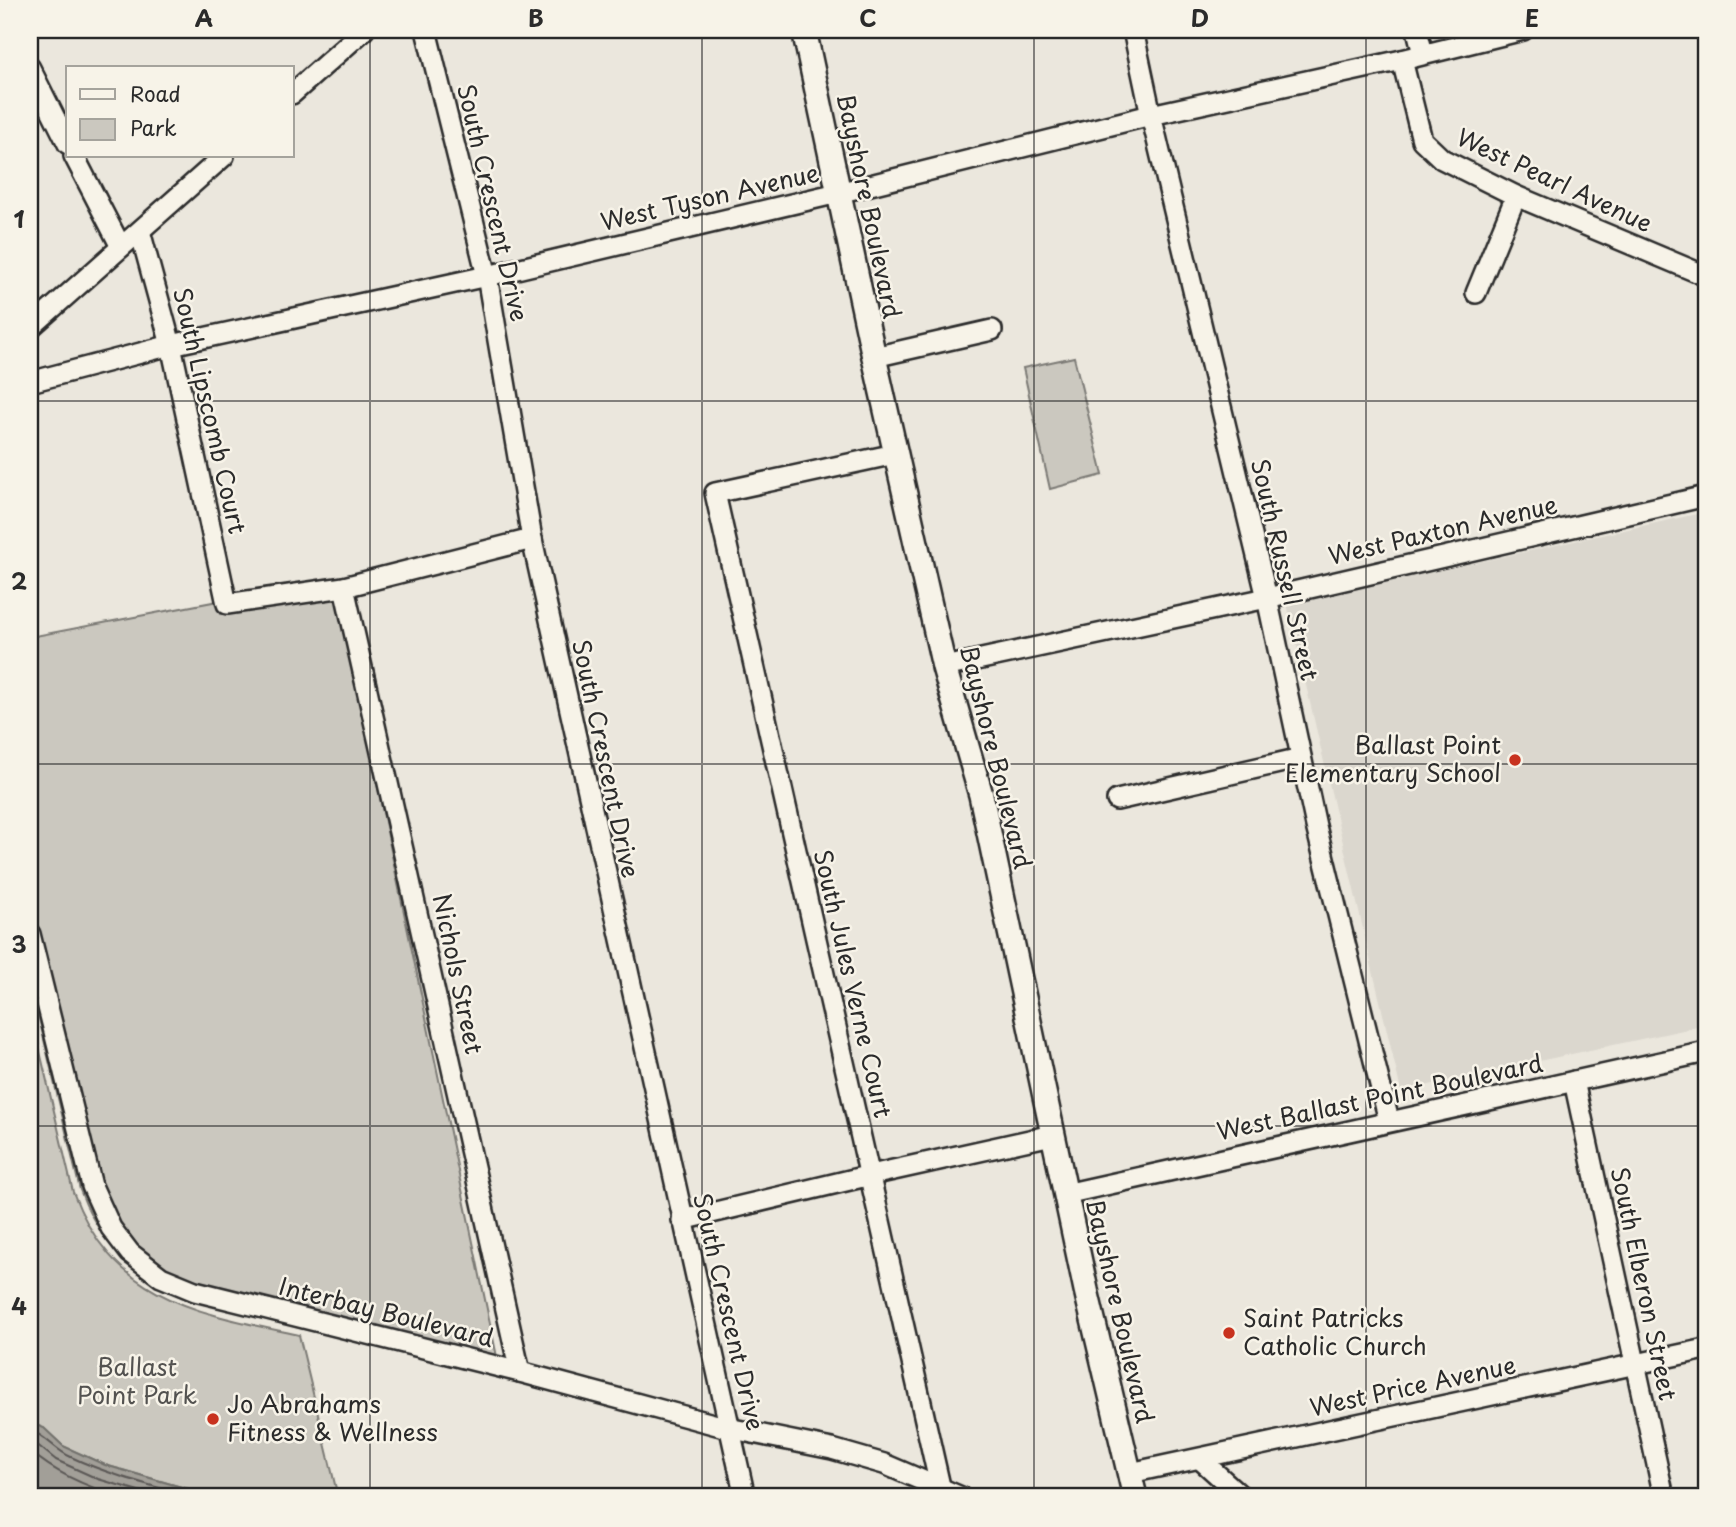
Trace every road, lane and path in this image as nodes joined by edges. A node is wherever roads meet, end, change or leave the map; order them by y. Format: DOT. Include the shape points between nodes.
graph roads {
  1 [pos="365,30"];
  2 [pos="426,30"];
  3 [pos="804,30"];
  4 [pos="1133,30"];
  5 [pos="1417,30"];
  6 [pos="1524,30"];
  7 [pos="1423,54"];
  8 [pos="1402,60"];
  9 [pos="30,68"];
  10 [pos="294,92"];
  11 [pos="1151,115"];
  12 [pos="66,140"];
  13 [pos="75,158"];
  14 [pos="222,158"];
  15 [pos="838,193"];
  16 [pos="1516,196"];
  17 [pos="140,231"];
  18 [pos="121,247"];
  19 [pos="1706,275"];
  20 [pos="487,276"];
  21 [pos="1476,293"];
  22 [pos="30,328"];
  23 [pos="992,330"];
  24 [pos="171,345"];
  25 [pos="874,357"];
  26 [pos="30,382"];
  27 [pos="895,454"];
  28 [pos="1706,496"];
  29 [pos="532,539"];
  30 [pos="344,587"];
  31 [pos="1267,598"];
  32 [pos="944,667"];
  33 [pos="1301,758"];
  34 [pos="1117,800"];
  35 [pos="30,934"];
  36 [pos="1706,1052"];
  37 [pos="1574,1081"];
  38 [pos="1389,1121"];
  39 [pos="1052,1135"];
  40 [pos="871,1175"];
  41 [pos="1065,1194"];
  42 [pos="682,1220"];
  43 [pos="1706,1349"];
  44 [pos="1634,1364"];
  45 [pos="520,1372"];
  46 [pos="728,1428"];
  47 [pos="1200,1459"];
  48 [pos="1130,1473"];
  49 [pos="940,1486"];
  50 [pos="745,1497"];
  51 [pos="961,1497"];
  52 [pos="1135,1497"];
  53 [pos="1242,1497"];
  54 [pos="1664,1497"];
  1 -- 10 [label="street"];
  2 -- 20 [label="street, South Crescent Drive"];
  3 -- 15 [label="street, Bayshore Boulevard"];
  4 -- 11 [label="street, South Russell Street"];
  5 -- 7 [label="street"];
  6 -- 7 [label="street, West Tyson Avenue"];
  7 -- 8 [label="street, West Tyson Avenue"];
  8 -- 11 [label="street, West Tyson Avenue"];
  8 -- 16 [label="street, West Pearl Avenue" via="1422,140 1442,159"];
  9 -- 12 [label="street"];
  11 -- 15 [label="street, West Tyson Avenue"];
  11 -- 31 [label="street, South Russell Street"];
  13 -- 18 [label="street"];
  14 -- 17 [label="street"];
  15 -- 20 [label="street, West Tyson Avenue"];
  15 -- 25 [label="street, Bayshore Boulevard"];
  16 -- 19 [label="street, West Pearl Avenue"];
  16 -- 21 [label="street"];
  17 -- 18 [label="street"];
  17 -- 24 [label="street, South Lipscomb Court"];
  18 -- 22 [label="street"];
  20 -- 24 [label="street, West Tyson Avenue"];
  20 -- 29 [label="street, South Crescent Drive"];
  23 -- 25 [label="street"];
  24 -- 26 [label="street, West Tyson Avenue"];
  24 -- 30 [label="street, South Lipscomb Court" via="227,604"];
  25 -- 27 [label="street, Bayshore Boulevard"];
  27 -- 32 [label="street, Bayshore Boulevard"];
  27 -- 40 [label="street, South Jules Verne Court" via="715,493"];
  28 -- 31 [label="street, West Paxton Avenue"];
  29 -- 30 [label="street"];
  29 -- 42 [label="street, South Crescent Drive"];
  30 -- 45 [label="street, Nichols Street"];
  31 -- 32 [label="street, West Paxton Avenue"];
  31 -- 33 [label="street, South Russell Street"];
  32 -- 39 [label="street, Bayshore Boulevard" via="981,795"];
  33 -- 34 [label="street"];
  33 -- 38 [label="street, South Russell Street"];
  35 -- 45 [label="street, Interbay Boulevard" via="92,1186 111,1228 130,1253 161,1277 195,1291"];
  36 -- 37 [label="street, West Ballast Point Boulevard"];
  37 -- 38 [label="street, West Ballast Point Boulevard"];
  37 -- 44 [label="street, South Elberon Street"];
  38 -- 41 [label="street, West Ballast Point Boulevard"];
  39 -- 40 [label="street"];
  39 -- 41 [label="street, Bayshore Boulevard"];
  40 -- 42 [label="street"];
  40 -- 49 [label="street, South Jules Verne Court"];
  41 -- 48 [label="street, Bayshore Boulevard"];
  42 -- 46 [label="street, South Crescent Drive"];
  43 -- 44 [label="street, West Price Avenue"];
  44 -- 47 [label="street, West Price Avenue"];
  44 -- 54 [label="street, South Elberon Street"];
  45 -- 46 [label="street, Interbay Boulevard"];
  46 -- 49 [label="street, Interbay Boulevard" via="832,1449"];
  46 -- 50 [label="street, South Crescent Drive"];
  47 -- 48 [label="street, West Price Avenue"];
  47 -- 53 [label="street"];
  48 -- 52 [label="street, Bayshore Boulevard"];
  49 -- 51 [label="street, Interbay Boulevard"];
}
